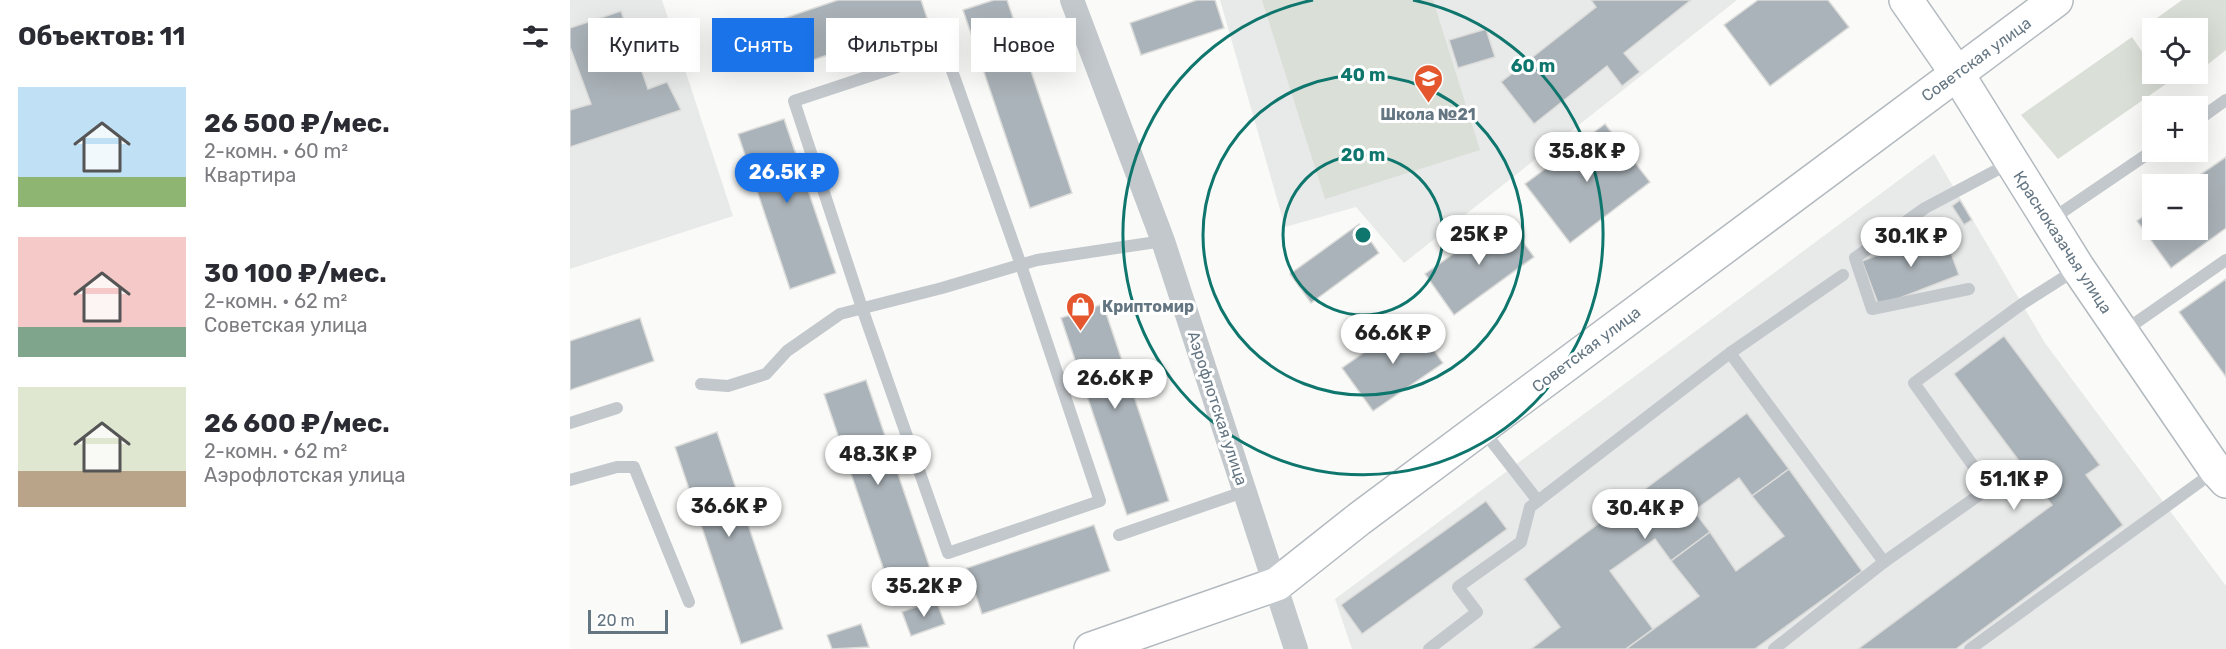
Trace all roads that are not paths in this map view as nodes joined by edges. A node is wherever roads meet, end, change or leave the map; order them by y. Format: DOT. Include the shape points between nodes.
graph roads {
  1 [pos="1072,0"];
  2 [pos="1906,0"];
  3 [pos="2056,0"];
  4 [pos="1956,72"];
  5 [pos="2226,100"];
  6 [pos="2208,113"];
  7 [pos="2142,158"];
  8 [pos="2012,162"];
  9 [pos="2048,222"];
  10 [pos="1163,241"];
  11 [pos="2226,260"];
  12 [pos="1021,265"];
  13 [pos="2078,268"];
  14 [pos="1843,275"];
  15 [pos="1969,289"];
  16 [pos="862,308"];
  17 [pos="2122,332"];
  18 [pos="1730,353"];
  19 [pos="701,384"];
  20 [pos="618,408"];
  21 [pos="570,423"];
  22 [pos="1481,428"];
  23 [pos="2221,475"];
  24 [pos="570,480"];
  25 [pos="1246,491"];
  26 [pos="1538,501"];
  27 [pos="1119,535"];
  28 [pos="1884,562"];
  29 [pos="1277,585"];
  30 [pos="689,602"];
  31 [pos="1091,649"];
  32 [pos="1296,649"];
  33 [pos="1429,649"];
  34 [pos="1774,649"];
  35 [pos="1970,649"];
  1 -- 10 [label="street, Аэрофлотская улица"];
  2 -- 4 [label="main road, Красноказачья улица"];
  3 -- 4 [label="main road, Советская улица"];
  4 -- 8 [label="main road, Красноказачья улица"];
  4 -- 22 [label="main road, Советская улица"];
  5 -- 6 [label="lane"];
  7 -- 9 [label="lane"];
  8 -- 9 [label="main road, Красноказачья улица"];
  8 -- 15 [label="lane" via="1925,208 1855,258 1872,309"];
  9 -- 13 [label="main road, Красноказачья улица"];
  10 -- 12 [label="lane"];
  10 -- 25 [label="street, Аэрофлотская улица"];
  11 -- 17 [label="lane"];
  12 -- 16 [label="lane"];
  12 -- 16 [label="lane" via="945,51 794,101"];
  12 -- 16 [label="lane" via="1100,501 948,553"];
  13 -- 17 [label="main road, Красноказачья улица"];
  13 -- 28 [label="lane" via="1914,383 1989,488"];
  14 -- 18 [label="lane"];
  16 -- 19 [label="lane" via="840,314 788,351 766,374 728,386"];
  17 -- 23 [label="main road, Красноказачья улица"];
  18 -- 26 [label="lane"];
  18 -- 28 [label="lane"];
  20 -- 21 [label="lane"];
  22 -- 26 [label="lane"];
  22 -- 29 [label="main road, Советская улица"];
  23 -- 35 [label="lane"];
  24 -- 30 [label="lane" via="617,467 634,467"];
  25 -- 27 [label="lane"];
  25 -- 29 [label="street, Аэрофлотская улица"];
  26 -- 33 [label="lane" via="1530,507 1521,542 1458,586 1478,612"];
  28 -- 34 [label="lane"];
  29 -- 31 [label="main road, Советская улица"];
  29 -- 32 [label="street, Аэрофлотская улица"];
}
